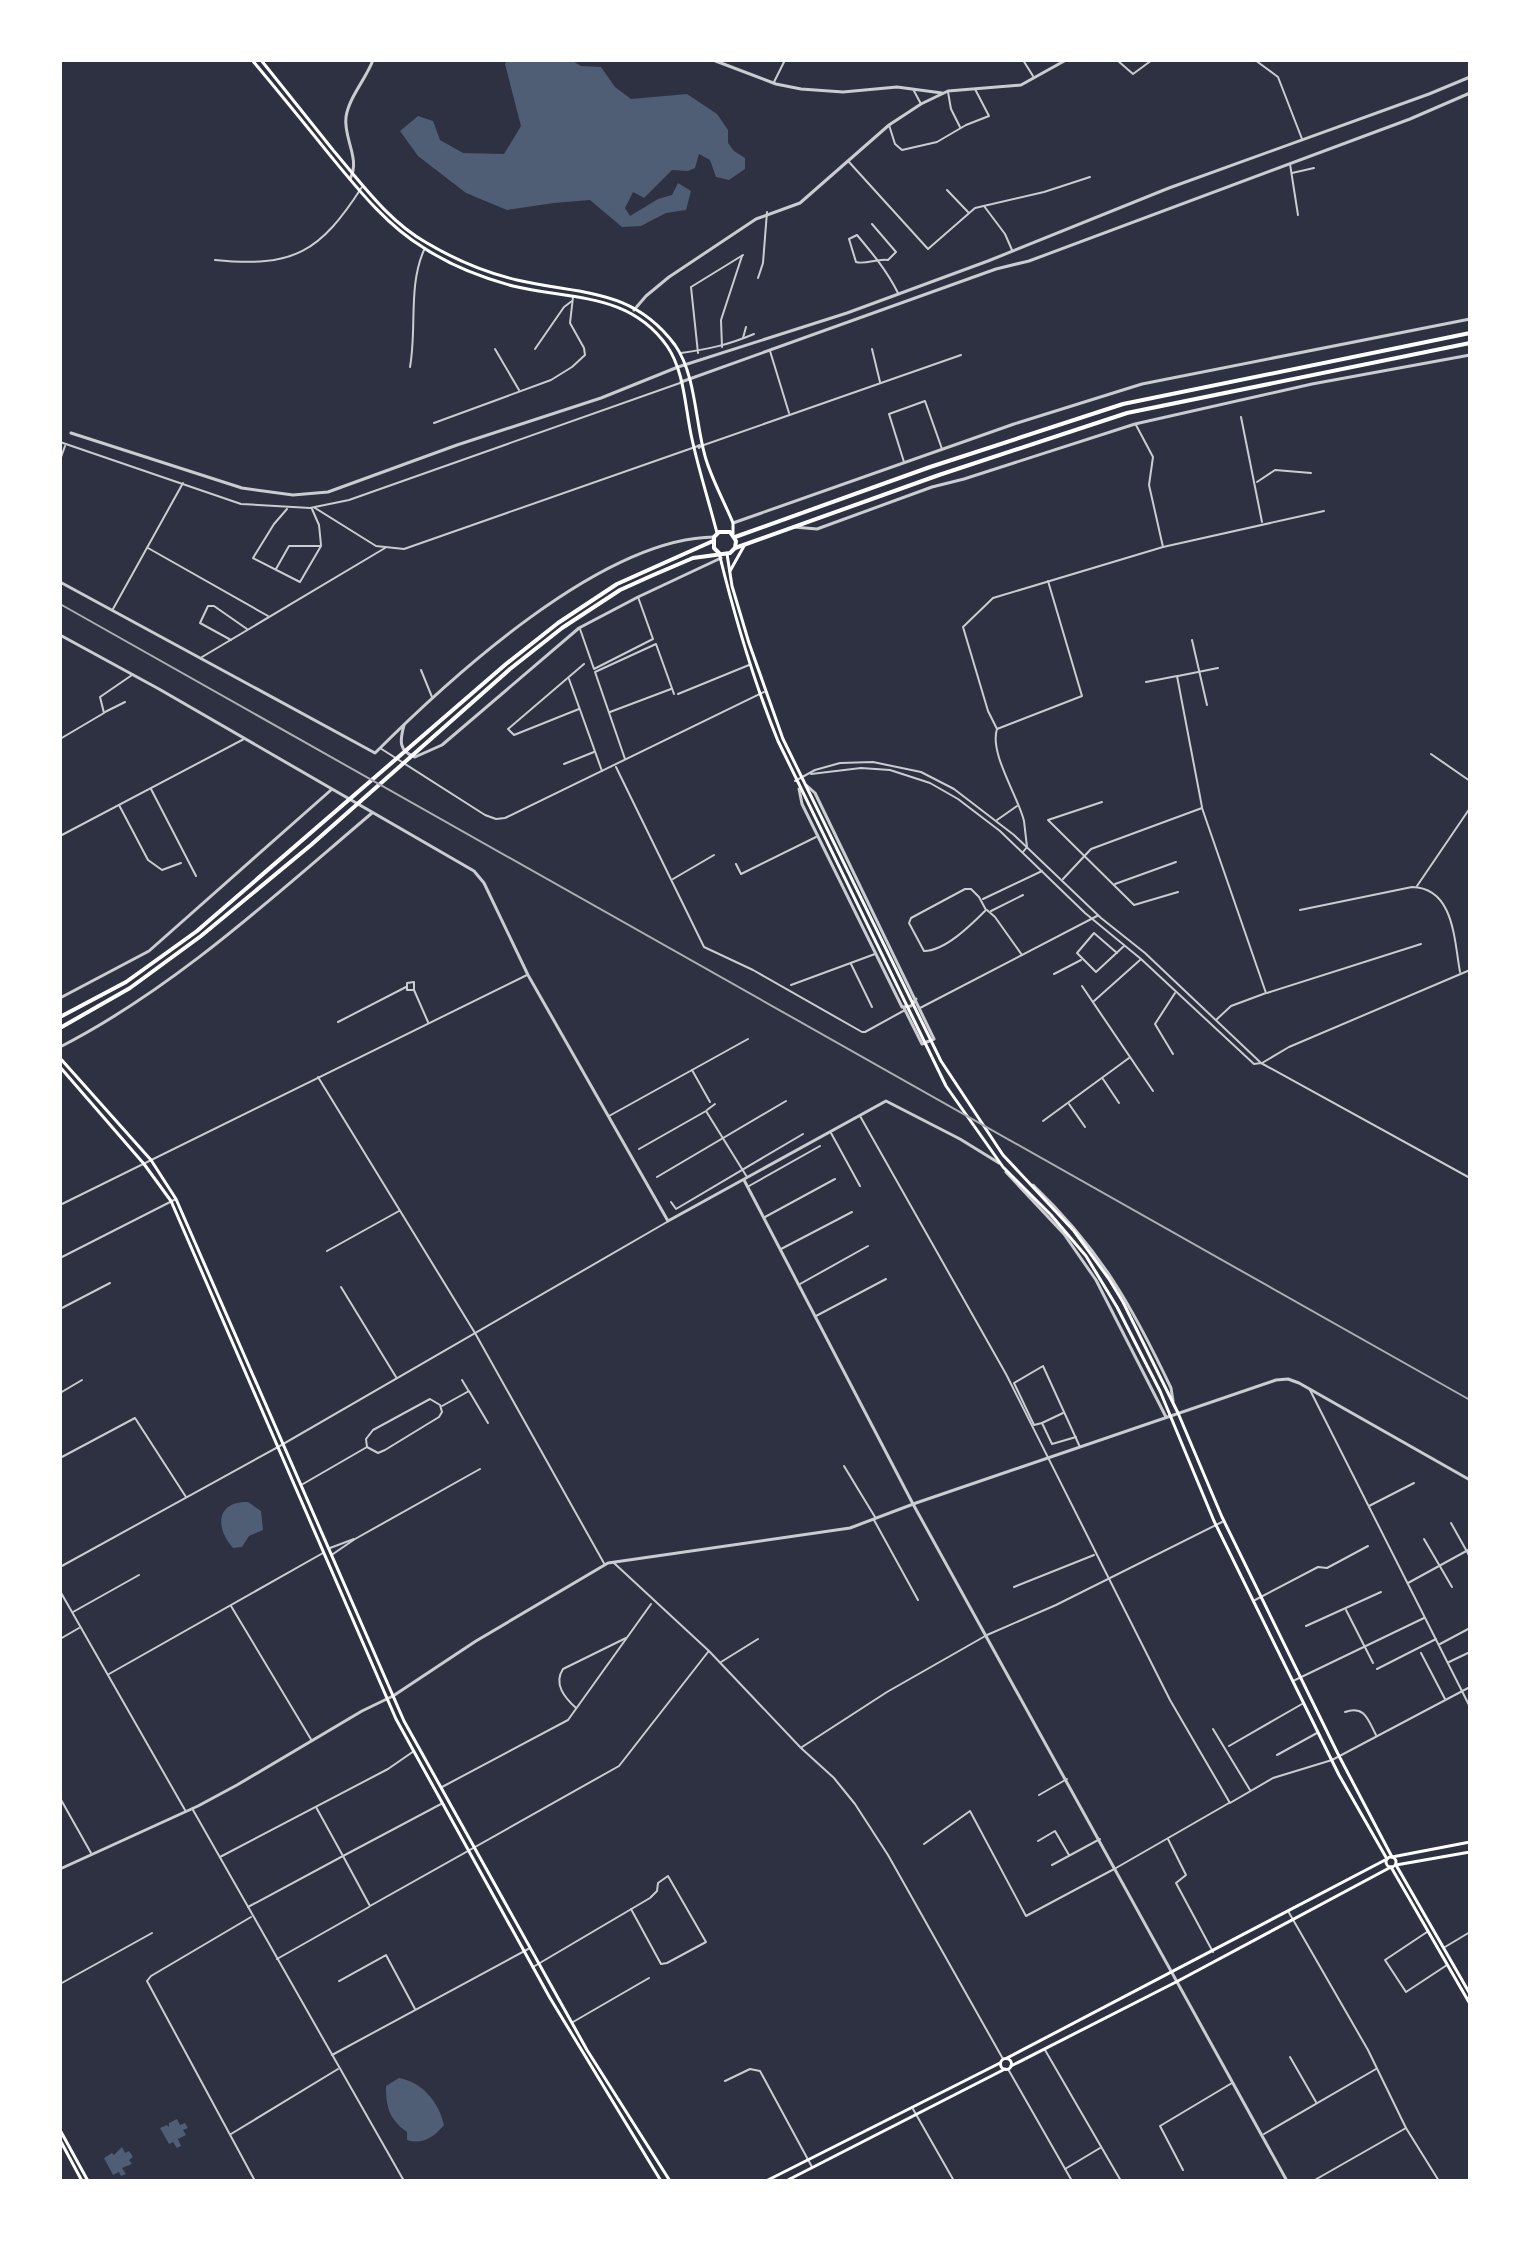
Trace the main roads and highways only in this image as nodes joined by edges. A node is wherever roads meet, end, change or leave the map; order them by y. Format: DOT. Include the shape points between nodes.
graph roads {
  1 [pos="252,60"];
  2 [pos="261,60"];
  3 [pos="362,188"];
  4 [pos="1470,333"];
  5 [pos="1470,343"];
  6 [pos="699,446"];
  7 [pos="734,536"];
  8 [pos="715,537"];
  9 [pos="746,543"];
  10 [pos="735,548"];
  11 [pos="727,554"];
  12 [pos="720,556"];
  13 [pos="730,572"];
  14 [pos="762,694"];
  15 [pos="60,1017"];
  16 [pos="60,1028"];
  17 [pos="60,1058"];
  18 [pos="60,1067"];
  19 [pos="1470,1842"];
  20 [pos="1470,1852"];
  21 [pos="1389,1858"];
  22 [pos="1396,1865"];
  23 [pos="1391,1867"];
  24 [pos="1443,1950"];
  25 [pos="1470,1994"];
  26 [pos="1470,2004"];
  27 [pos="1003,2060"];
  28 [pos="1008,2068"];
  29 [pos="60,2130"];
  30 [pos="60,2140"];
  31 [pos="82,2181"];
  32 [pos="88,2181"];
  33 [pos="661,2181"];
  34 [pos="670,2181"];
  35 [pos="766,2181"];
  36 [pos="786,2181"];
  1 -- 3 [label="main road"];
  2 -- 3 [label="main road"];
  3 -- 6 [label="main road" via="404,235 480,275 633,313 657,334 678,367"];
  3 -- 6 [label="main road" via="408,231 444,252 517,280 635,308 680,354"];
  4 -- 7 [label="highway" via="1123,404"];
  5 -- 9 [label="highway" via="1127,413"];
  6 -- 7 [label="main road"];
  6 -- 8 [label="main road"];
  7 -- 8 [label="highway" via="726,531"];
  7 -- 10 [label="highway"];
  8 -- 12 [label="highway"];
  8 -- 15 [label="highway" via="617,584 528,646 160,960"];
  9 -- 10 [label="highway"];
  9 -- 13 [label="main road"];
  10 -- 11 [label="highway"];
  11 -- 12 [label="highway"];
  11 -- 13 [label="main road"];
  12 -- 14 [label="main road"];
  12 -- 16 [label="highway" via="693,558 620,590 562,628 164,966"];
  13 -- 14 [label="main road"];
  14 -- 21 [label="main road" via="948,1075 1012,1166 1065,1221 1123,1302 1173,1401 1223,1521"];
  14 -- 21 [label="main road" via="795,781 946,1086 1003,1167 1097,1272 1160,1391 1215,1525 1318,1733"];
  17 -- 34 [label="main road" via="151,1160 176,1199 393,1696 572,2023"];
  18 -- 33 [label="main road" via="171,1201 388,1699 533,1967"];
  19 -- 21 [label="main road"];
  20 -- 22 [label="main road"];
  21 -- 22 [label="main road"];
  21 -- 23 [label="main road" via="1386,1864"];
  21 -- 27 [label="main road"];
  22 -- 23 [label="main road"];
  22 -- 24 [label="main road"];
  23 -- 24 [label="main road"];
  23 -- 28 [label="main road"];
  24 -- 25 [label="main road"];
  24 -- 26 [label="main road"];
  27 -- 28 [label="main road"];
  27 -- 28 [label="main road"];
  27 -- 35 [label="main road"];
  28 -- 36 [label="main road"];
  29 -- 32 [label="main road"];
  30 -- 31 [label="main road"];
}
